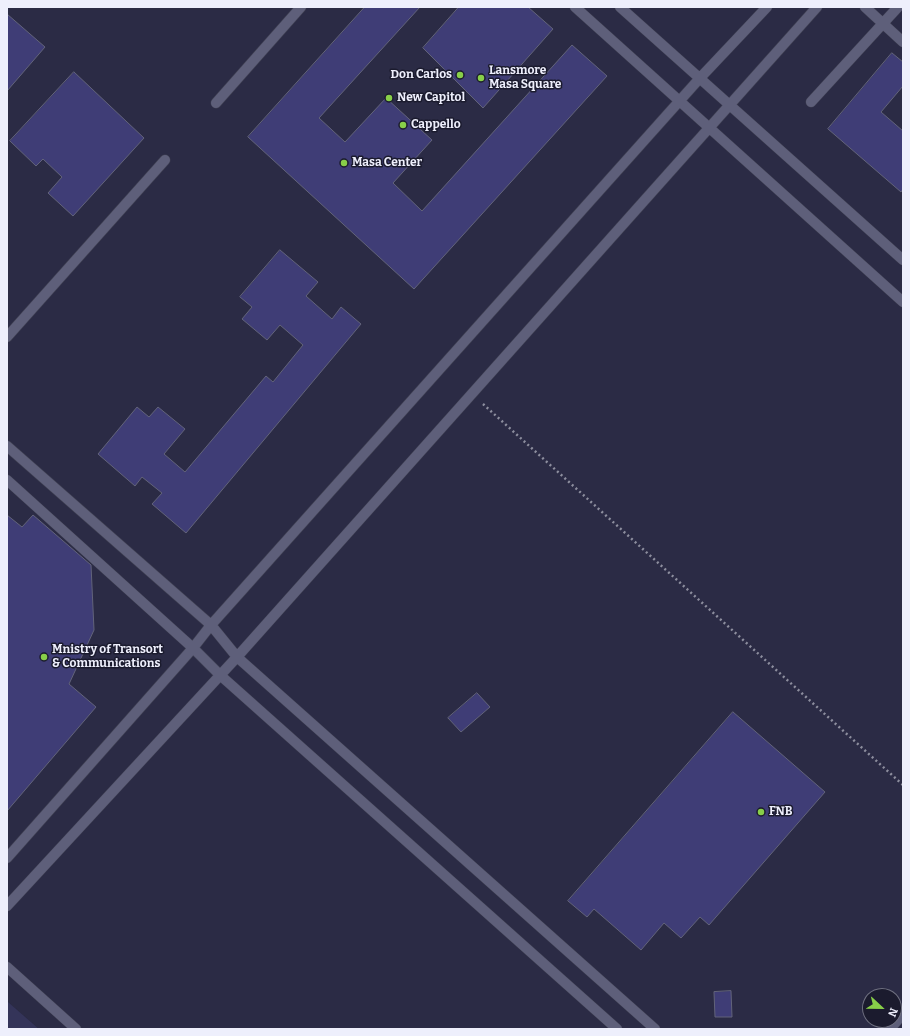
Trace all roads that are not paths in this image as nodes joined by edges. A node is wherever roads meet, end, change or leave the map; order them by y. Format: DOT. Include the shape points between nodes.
graph roads {
  1 [pos="301,7"];
  2 [pos="575,7"];
  3 [pos="620,7"];
  4 [pos="767,7"];
  5 [pos="818,7"];
  6 [pos="865,7"];
  7 [pos="898,7"];
  8 [pos="884,24"];
  9 [pos="903,42"];
  10 [pos="700,78"];
  11 [pos="680,101"];
  12 [pos="811,102"];
  13 [pos="216,103"];
  14 [pos="730,106"];
  15 [pos="709,128"];
  16 [pos="165,160"];
  17 [pos="903,260"];
  18 [pos="903,302"];
  19 [pos="7,337"];
  20 [pos="7,446"];
  21 [pos="7,480"];
  22 [pos="210,625"];
  23 [pos="193,648"];
  24 [pos="237,658"];
  25 [pos="220,675"];
  26 [pos="7,858"];
  27 [pos="7,906"];
  28 [pos="7,966"];
  29 [pos="903,1014"];
  30 [pos="76,1029"];
  31 [pos="617,1029"];
  32 [pos="655,1029"];
  33 [pos="890,1029"];
  1 -- 13 [label="street"];
  2 -- 11 [label="street"];
  3 -- 10 [label="street"];
  4 -- 10 [label="street"];
  5 -- 14 [label="street"];
  6 -- 8 [label="street"];
  7 -- 8 [label="street"];
  8 -- 9 [label="street"];
  8 -- 12 [label="street"];
  10 -- 11 [label="street"];
  10 -- 14 [label="street"];
  11 -- 15 [label="street"];
  11 -- 22 [label="street"];
  14 -- 15 [label="street"];
  14 -- 17 [label="street"];
  15 -- 18 [label="street"];
  15 -- 24 [label="street"];
  16 -- 19 [label="street"];
  20 -- 22 [label="street"];
  21 -- 23 [label="street"];
  22 -- 23 [label="street"];
  22 -- 24 [label="street"];
  23 -- 25 [label="street"];
  23 -- 26 [label="street"];
  24 -- 25 [label="street"];
  24 -- 32 [label="street"];
  25 -- 27 [label="street"];
  25 -- 31 [label="street"];
  28 -- 30 [label="street"];
  29 -- 33 [label="street"];
}
